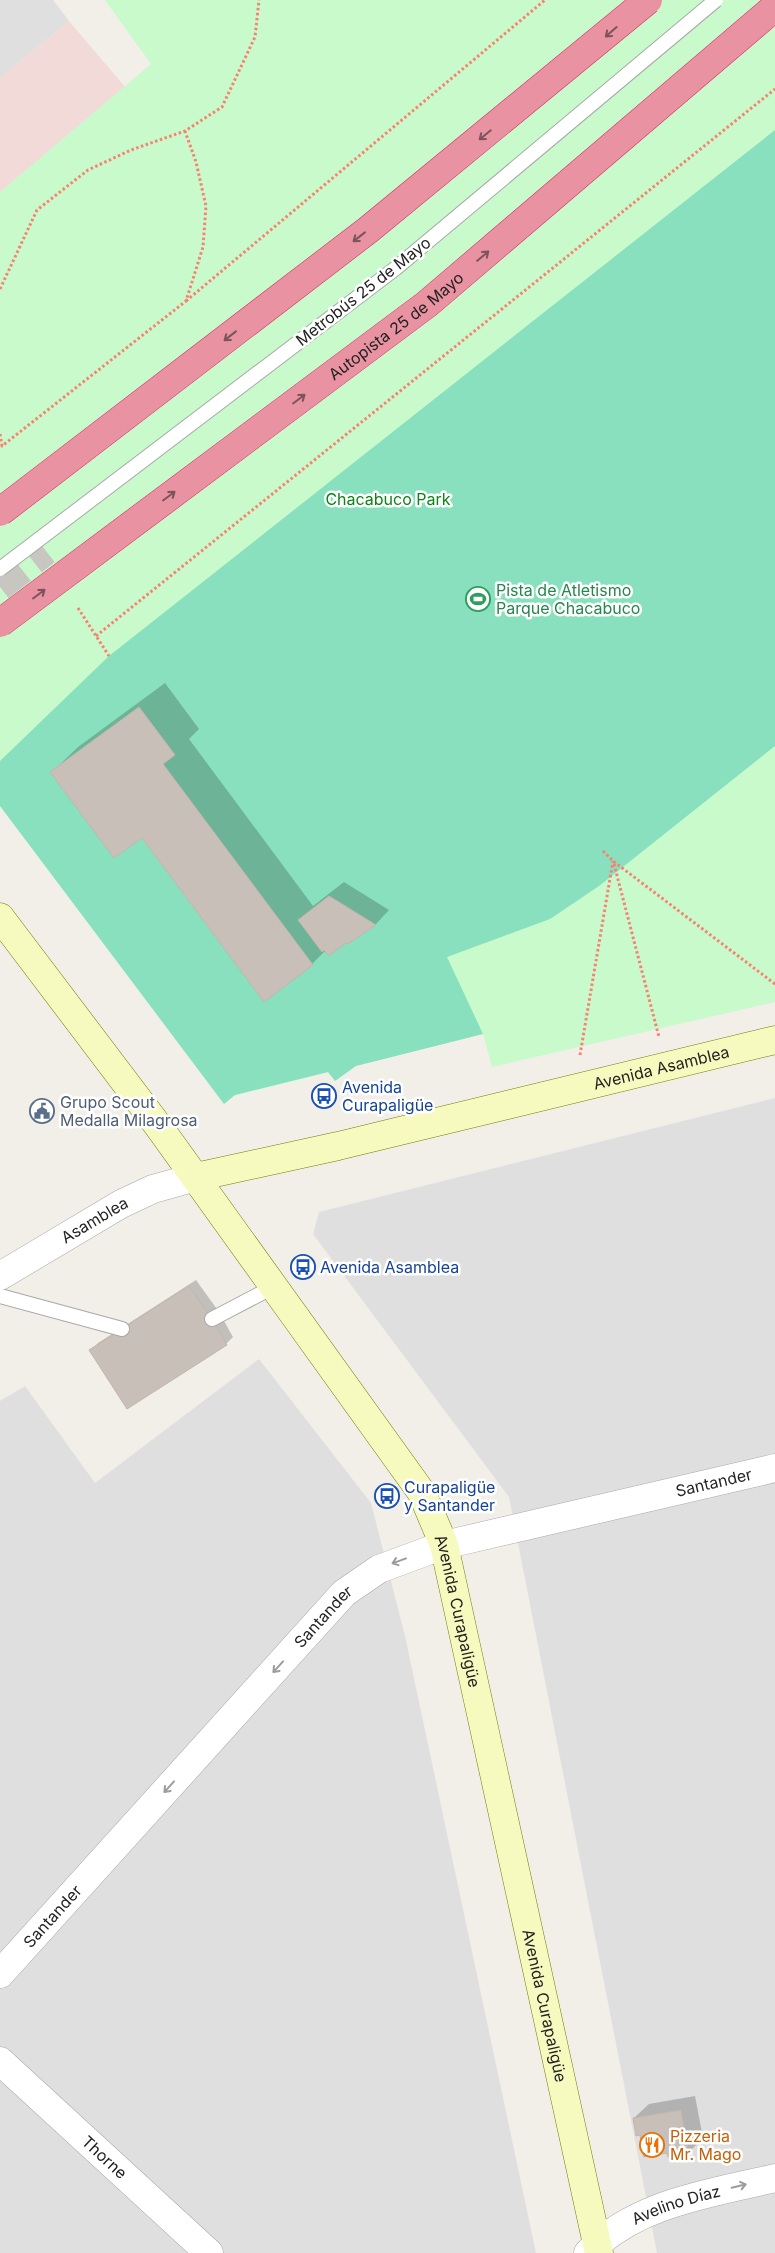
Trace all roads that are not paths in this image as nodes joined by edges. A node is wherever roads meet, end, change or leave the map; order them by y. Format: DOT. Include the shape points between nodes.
graph roads {
  1 [pos="648,0"];
  2 [pos="716,0"];
  3 [pos="775,7"];
  4 [pos="0,512"];
  5 [pos="0,569"];
  6 [pos="0,623"];
  7 [pos="0,917"];
  8 [pos="775,1040"];
  9 [pos="196,1177"];
  10 [pos="0,1276"];
  11 [pos="275,1286"];
  12 [pos="0,1296"];
  13 [pos="212,1319"];
  14 [pos="122,1329"];
  15 [pos="775,1468"];
  16 [pos="444,1545"];
  17 [pos="0,1974"];
  18 [pos="0,2061"];
  19 [pos="775,2178"];
  20 [pos="595,2250"];
  21 [pos="209,2253"];
  1 -- 4 [label="highway, one-way, bridge" via="368,230"];
  2 -- 5 [label="lane, Metrobús 25 de Mayo, bridge" via="396,268"];
  6 -- 3 [label="highway, Autopista 25 de Mayo, one-way, bridge" via="427,304"];
  7 -- 9 [label="main road, Avenida Curapaligüe"];
  8 -- 9 [label="main road, Avenida Asamblea" via="338,1146"];
  9 -- 10 [label="street, Asamblea" via="153,1189 121,1204"];
  9 -- 11 [label="main road, Avenida Curapaligüe"];
  11 -- 13 [label="lane"];
  11 -- 16 [label="main road, Avenida Curapaligüe" via="422,1493"];
  12 -- 14 [label="lane"];
  15 -- 16 [label="street, Santander"];
  16 -- 17 [label="street, Santander, one-way" via="379,1568 344,1593"];
  16 -- 20 [label="main road, Avenida Curapaligüe"];
  18 -- 21 [label="street, Thorne"];
  20 -- 19 [label="street, Avelino Díaz, one-way" via="643,2214 698,2196"];
}
